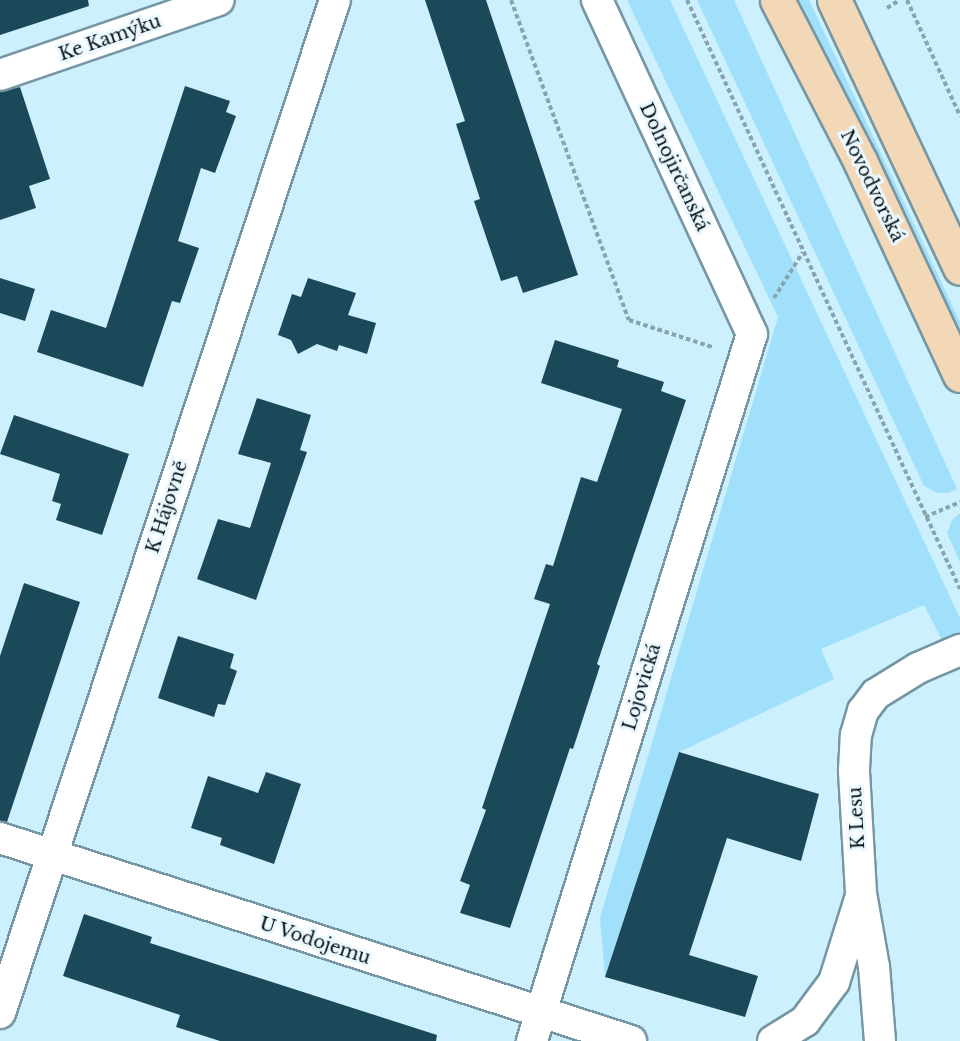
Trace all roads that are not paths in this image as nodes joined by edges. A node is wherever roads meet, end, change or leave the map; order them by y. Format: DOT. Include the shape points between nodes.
graph roads {
  1 [pos="219,0"];
  2 [pos="335,0"];
  3 [pos="597,0"];
  4 [pos="777,0"];
  5 [pos="834,0"];
  6 [pos="0,75"];
  7 [pos="960,268"];
  8 [pos="747,345"];
  9 [pos="960,375"];
  10 [pos="960,650"];
  11 [pos="0,838"];
  12 [pos="51,856"];
  13 [pos="861,893"];
  14 [pos="0,1013"];
  15 [pos="542,1013"];
  16 [pos="532,1041"];
  17 [pos="631,1041"];
  18 [pos="773,1041"];
  19 [pos="880,1041"];
  1 -- 6 [label="street, Ke Kamýku"];
  2 -- 12 [label="street, K Hájovně"];
  3 -- 8 [label="street, Dolnojirčanská"];
  4 -- 9 [label="main road, Novodvorská" via="860,161"];
  5 -- 7 [label="main road"];
  8 -- 15 [label="street, Lojovická"];
  10 -- 13 [label="street, K Lesu" via="918,668 876,694 863,711 856,735 854,770"];
  11 -- 12 [label="street, U Vodojemu"];
  12 -- 14 [label="street, K Hájovně"];
  12 -- 15 [label="street, U Vodojemu"];
  13 -- 18 [label="street" via="834,982 805,1021"];
  13 -- 19 [label="street, K Lesu" via="874,967"];
  15 -- 16 [label="street, Lojovická"];
  15 -- 17 [label="street, U Vodojemu"];
}
